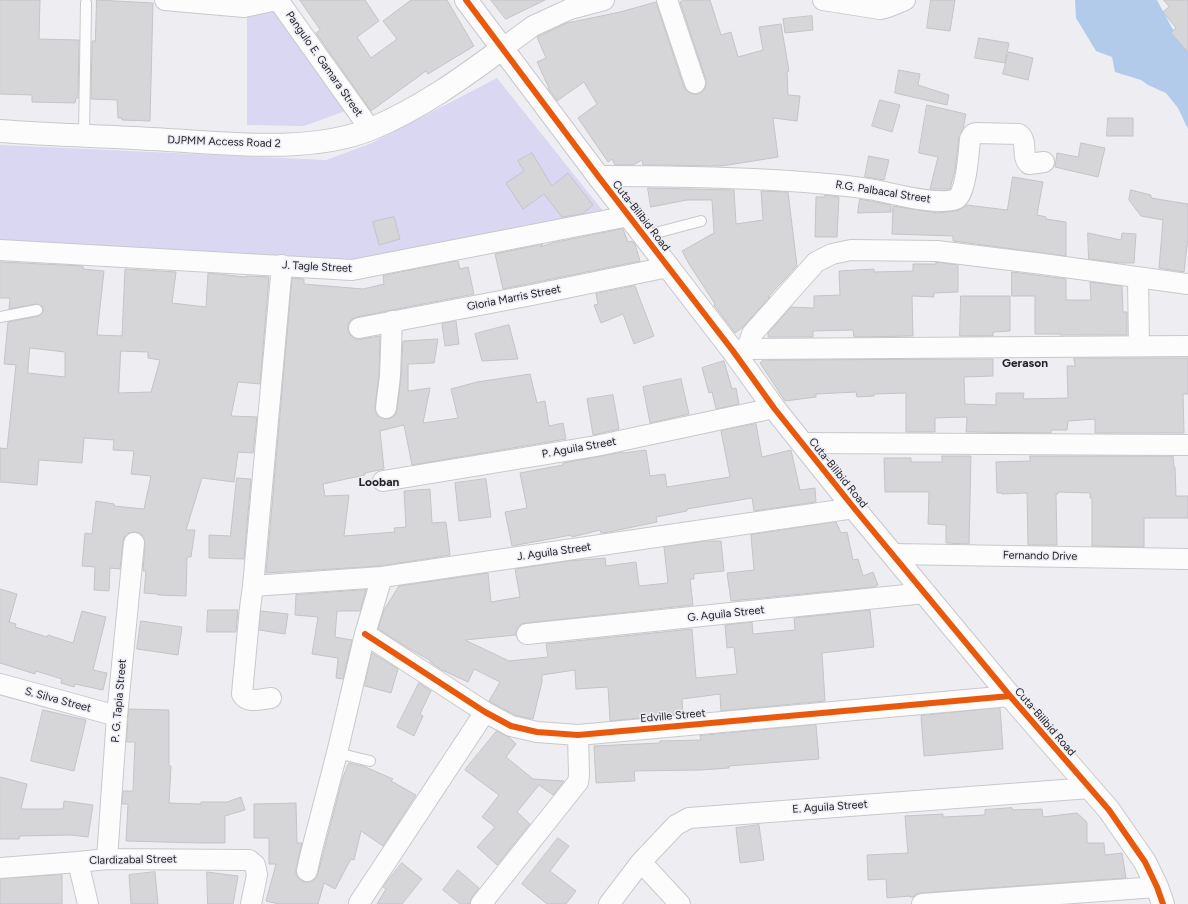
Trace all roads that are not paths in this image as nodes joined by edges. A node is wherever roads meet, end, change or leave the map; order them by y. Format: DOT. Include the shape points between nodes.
graph roads {
  1 [pos="165,0"];
  2 [pos="277,0"];
  3 [pos="466,0"];
  4 [pos="604,0"];
  5 [pos="667,0"];
  6 [pos="823,0"];
  7 [pos="905,0"];
  8 [pos="86,3"];
  9 [pos="503,48"];
  10 [pos="695,83"];
  11 [pos="370,129"];
  12 [pos="0,131"];
  13 [pos="84,136"];
  14 [pos="1044,162"];
  15 [pos="598,176"];
  16 [pos="629,216"];
  17 [pos="701,221"];
  18 [pos="644,236"];
  19 [pos="0,250"];
  20 [pos="282,266"];
  21 [pos="668,267"];
  22 [pos="1138,278"];
  23 [pos="1188,284"];
  24 [pos="37,310"];
  25 [pos="0,317"];
  26 [pos="392,321"];
  27 [pos="359,328"];
  28 [pos="1139,346"];
  29 [pos="1188,346"];
  30 [pos="740,350"];
  31 [pos="386,408"];
  32 [pos="774,408"];
  33 [pos="802,444"];
  34 [pos="1188,445"];
  35 [pos="382,481"];
  36 [pos="854,508"];
  37 [pos="134,543"];
  38 [pos="892,554"];
  39 [pos="1188,559"];
  40 [pos="382,577"];
  41 [pos="253,586"];
  42 [pos="925,593"];
  43 [pos="365,634"];
  44 [pos="528,634"];
  45 [pos="0,684"];
  46 [pos="1010,696"];
  47 [pos="270,698"];
  48 [pos="485,712"];
  49 [pos="117,716"];
  50 [pos="578,735"];
  51 [pos="337,753"];
  52 [pos="370,761"];
  53 [pos="1090,788"];
  54 [pos="107,859"];
  55 [pos="78,862"];
  56 [pos="641,862"];
  57 [pos="0,868"];
  58 [pos="307,872"];
  59 [pos="1160,896"];
  60 [pos="359,903"];
  61 [pos="88,904"];
  62 [pos="251,904"];
  63 [pos="482,904"];
  64 [pos="609,904"];
  65 [pos="680,904"];
  66 [pos="922,904"];
  1 -- 2 [label="street" via="244,7"];
  2 -- 11 [label="street, Pangulo E. Gamara Street"];
  3 -- 9 [label="street, Cuta-Bilibid Road"];
  4 -- 9 [label="street, DJPMM Access Road 2" via="570,9 533,26"];
  5 -- 10 [label="street"];
  6 -- 7 [label="street" via="880,9"];
  8 -- 13 [label="lane"];
  9 -- 11 [label="street, DJPMM Access Road 2" via="427,101"];
  9 -- 15 [label="street, Cuta-Bilibid Road"];
  11 -- 13 [label="street, DJPMM Access Road 2" via="336,139 267,145"];
  12 -- 13 [label="street, DJPMM Access Road 2"];
  14 -- 15 [label="street, R.G. Palbacal Street" via="1028,164 1024,157 1024,141 1019,134 973,134 970,139 964,187 956,199 946,200 917,198 847,185 709,177"];
  15 -- 16 [label="street, Cuta-Bilibid Road"];
  16 -- 18 [label="street, Cuta-Bilibid Road"];
  16 -- 20 [label="street, J. Tagle Street" via="352,270"];
  17 -- 18 [label="lane"];
  18 -- 21 [label="street, Cuta-Bilibid Road"];
  19 -- 20 [label="street, J. Tagle Street"];
  20 -- 41 [label="street"];
  21 -- 26 [label="street, Gloria Marris Street"];
  21 -- 30 [label="street, Cuta-Bilibid Road"];
  22 -- 23 [label="street"];
  22 -- 28 [label="street"];
  22 -- 30 [label="street" via="937,251 851,250 832,254 816,262"];
  24 -- 25 [label="lane"];
  26 -- 27 [label="street, Gloria Marris Street"];
  26 -- 31 [label="street"];
  28 -- 29 [label="street"];
  28 -- 30 [label="street"];
  30 -- 32 [label="street, Cuta-Bilibid Road"];
  32 -- 33 [label="street, Cuta-Bilibid Road"];
  32 -- 35 [label="street, P. Aguila Street" via="596,446"];
  33 -- 34 [label="street"];
  33 -- 36 [label="street, Cuta-Bilibid Road"];
  36 -- 38 [label="street, Cuta-Bilibid Road"];
  36 -- 40 [label="street, J. Aguila Street"];
  37 -- 49 [label="street, P. G. Tapia Street"];
  38 -- 39 [label="street, Fernando Drive"];
  38 -- 42 [label="street, Cuta-Bilibid Road"];
  40 -- 41 [label="street, J. Aguila Street"];
  40 -- 43 [label="street"];
  41 -- 47 [label="street" via="242,694 249,700"];
  42 -- 44 [label="street, G. Aguila Street"];
  42 -- 46 [label="street, Cuta-Bilibid Road"];
  43 -- 48 [label="street, Edville Street"];
  43 -- 51 [label="street"];
  45 -- 49 [label="street, S. Silva Street"];
  46 -- 50 [label="street, Edville Street"];
  46 -- 53 [label="street, Cuta-Bilibid Road"];
  48 -- 50 [label="street, Edville Street" via="511,726 537,732"];
  48 -- 60 [label="street"];
  49 -- 54 [label="street, P. G. Tapia Street"];
  50 -- 63 [label="street" via="578,782"];
  51 -- 52 [label="lane"];
  51 -- 58 [label="street"];
  53 -- 56 [label="street, E. Aguila Street" via="689,818 676,824"];
  53 -- 59 [label="street, Cuta-Bilibid Road" via="1109,810 1145,862"];
  54 -- 55 [label="street, Clardizabal Street"];
  54 -- 62 [label="street, Clardizabal Street" via="248,860 255,865 257,875"];
  55 -- 57 [label="street, Clardizabal Street"];
  55 -- 61 [label="street"];
  56 -- 64 [label="street, E. Aguila Street"];
  56 -- 65 [label="street"];
  59 -- 66 [label="street"];
}
